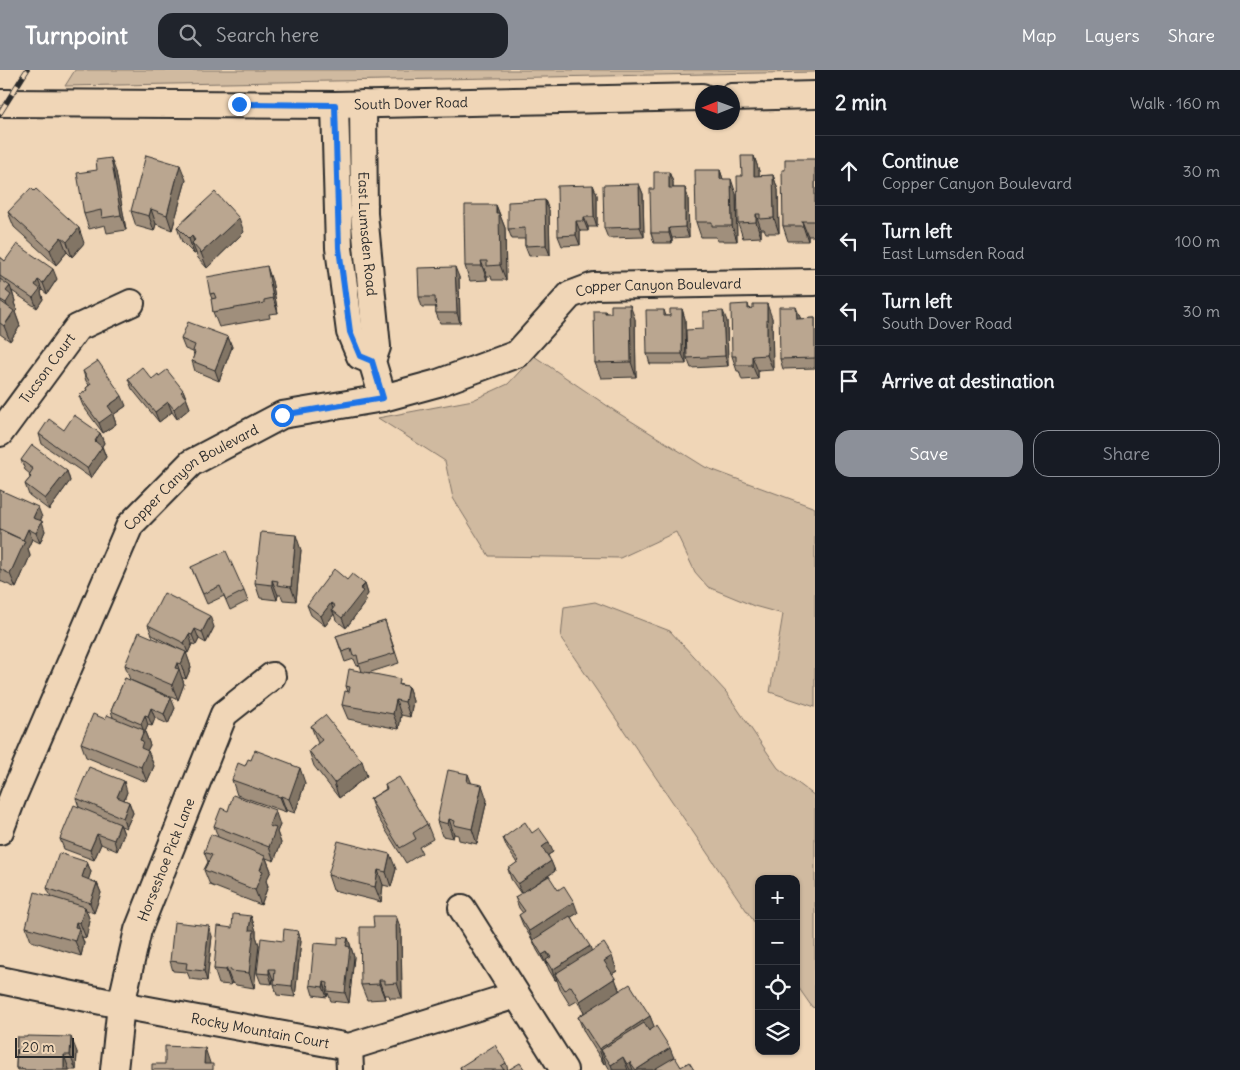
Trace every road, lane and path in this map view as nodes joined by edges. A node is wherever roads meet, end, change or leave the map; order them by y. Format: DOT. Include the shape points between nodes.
graph roads {
  1 [pos="815,95"];
  2 [pos="695,97"];
  3 [pos="740,97"];
  4 [pos="0,103"];
  5 [pos="363,104"];
  6 [pos="335,105"];
  7 [pos="815,282"];
  8 [pos="130,303"];
  9 [pos="372,361"];
  10 [pos="383,398"];
  11 [pos="0,433"];
  12 [pos="272,676"];
  13 [pos="0,831"];
  14 [pos="462,908"];
  15 [pos="0,980"];
  16 [pos="516,995"];
  17 [pos="121,1005"];
  18 [pos="349,1058"];
  19 [pos="114,1070"];
  20 [pos="564,1070"];
  1 -- 3 [label="street"];
  2 -- 5 [label="street, South Dover Road"];
  4 -- 6 [label="street, South Dover Road"];
  5 -- 6 [label="street, South Dover Road"];
  5 -- 9 [label="street, East Lumsden Road" via="364,214 377,348"];
  6 -- 9 [label="street, East Lumsden Road" via="339,248 345,298 350,332 360,356"];
  7 -- 10 [label="street, Copper Canyon Boulevard" via="594,286 570,294 517,354 438,383"];
  8 -- 11 [label="street, Tucson Court" via="77,328"];
  9 -- 10 [label="street, East Lumsden Road"];
  10 -- 13 [label="street, Copper Canyon Boulevard" via="282,415 191,464 130,525"];
  12 -- 17 [label="street, Horseshoe Pick Lane" via="224,714 138,930"];
  14 -- 16 [label="street"];
  15 -- 17 [label="street, Rocky Mountain Court"];
  16 -- 18 [label="street, Rocky Mountain Court"];
  16 -- 20 [label="street"];
  17 -- 18 [label="street, Rocky Mountain Court"];
  17 -- 19 [label="street, Horseshoe Pick Lane"];
}
